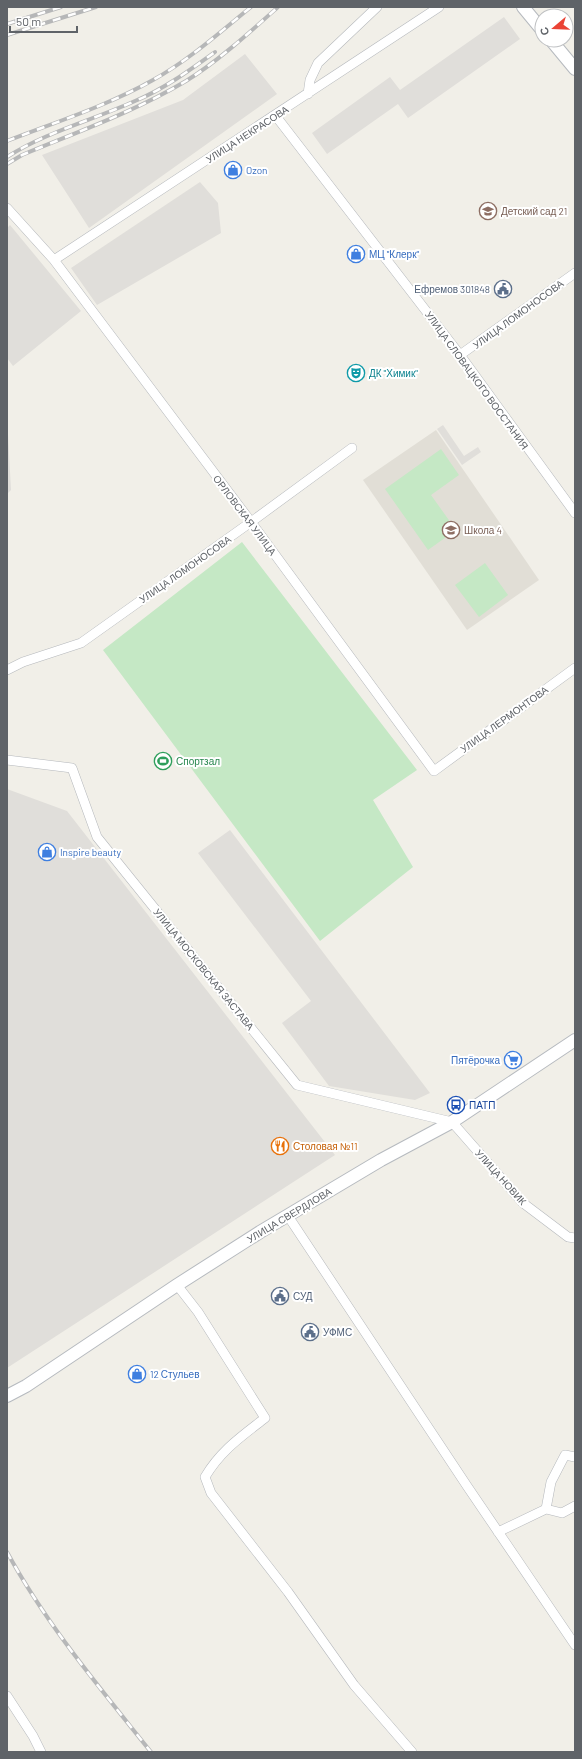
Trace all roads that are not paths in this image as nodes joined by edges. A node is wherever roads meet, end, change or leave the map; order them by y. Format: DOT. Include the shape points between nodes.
graph roads {
  1 [pos="377,7"];
  2 [pos="440,7"];
  3 [pos="523,7"];
  4 [pos="534,20"];
  5 [pos="558,48"];
  6 [pos="575,69"];
  7 [pos="308,94"];
  8 [pos="276,115"];
  9 [pos="7,208"];
  10 [pos="54,260"];
  11 [pos="575,273"];
  12 [pos="460,355"];
  13 [pos="352,448"];
  14 [pos="575,513"];
  15 [pos="251,522"];
  16 [pos="575,668"];
  17 [pos="7,670"];
  18 [pos="7,760"];
  19 [pos="434,771"];
  20 [pos="575,1040"];
  21 [pos="452,1122"];
  22 [pos="288,1216"];
  23 [pos="575,1238"];
  24 [pos="177,1285"];
  25 [pos="7,1396"];
  26 [pos="575,1457"];
  27 [pos="575,1506"];
  28 [pos="546,1509"];
  29 [pos="498,1532"];
  30 [pos="575,1645"];
  31 [pos="7,1696"];
  32 [pos="41,1752"];
  33 [pos="412,1752"];
  1 -- 7 [label="street" via="318,63 310,80"];
  2 -- 7 [label="street, УЛИЦА НЕКРАСОВА"];
  3 -- 4 [label="main road"];
  5 -- 6 [label="main road"];
  7 -- 8 [label="street, УЛИЦА НЕКРАСОВА"];
  8 -- 10 [label="street, УЛИЦА НЕКРАСОВА"];
  8 -- 12 [label="street, УЛИЦА СЛОВАЦКОГО ВОССТАНИЯ"];
  9 -- 10 [label="street, ОРЛОВСКАЯ УЛИЦА"];
  10 -- 15 [label="street, ОРЛОВСКАЯ УЛИЦА"];
  11 -- 12 [label="street, УЛИЦА ЛОМОНОСОВА"];
  12 -- 14 [label="street, УЛИЦА СЛОВАЦКОГО ВОССТАНИЯ"];
  13 -- 15 [label="street, УЛИЦА ЛОМОНОСОВА"];
  15 -- 17 [label="street, УЛИЦА ЛОМОНОСОВА" via="81,643 23,662"];
  15 -- 19 [label="street, ОРЛОВСКАЯ УЛИЦА"];
  16 -- 19 [label="street, УЛИЦА ЛЕРМОНТОВА"];
  18 -- 21 [label="street, УЛИЦА МОСКОВСКАЯ ЗАСТАВА" via="72,768 97,837 297,1085"];
  20 -- 21 [label="main road, УЛИЦА СВЕРДЛОВА"];
  21 -- 22 [label="main road, УЛИЦА СВЕРДЛОВА" via="381,1160"];
  21 -- 23 [label="street, УЛИЦА НОВИК" via="523,1203 568,1237"];
  22 -- 24 [label="main road, УЛИЦА СВЕРДЛОВА"];
  22 -- 29 [label="street"];
  24 -- 25 [label="main road, УЛИЦА СВЕРДЛОВА" via="26,1386"];
  24 -- 33 [label="street" via="198,1312 265,1418 226,1449 212,1465 205,1477 211,1493 288,1592 354,1685"];
  26 -- 28 [label="street" via="565,1456 551,1482"];
  27 -- 28 [label="street" via="562,1513"];
  28 -- 29 [label="street"];
  29 -- 30 [label="street"];
  31 -- 32 [label="street"];
}
